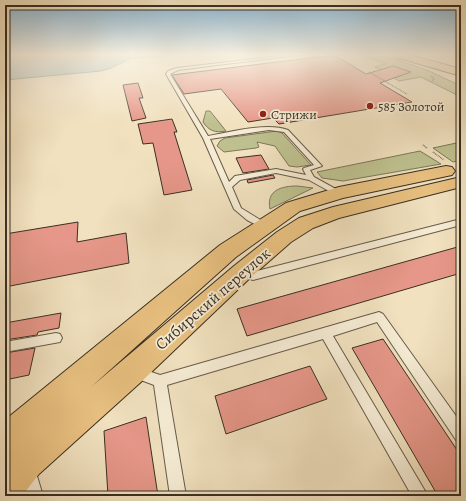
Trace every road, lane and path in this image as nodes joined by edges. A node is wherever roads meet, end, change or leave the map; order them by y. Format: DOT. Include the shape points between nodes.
graph roads {
  1 [pos="169,77"];
  2 [pos="378,77"];
  3 [pos="407,94"];
  4 [pos="206,138"];
  5 [pos="424,145"];
  6 [pos="427,148"];
  7 [pos="433,152"];
  8 [pos="454,165"];
  9 [pos="311,178"];
  10 [pos="461,182"];
  11 [pos="228,187"];
  12 [pos="339,193"];
  13 [pos="461,222"];
  14 [pos="274,231"];
  15 [pos="242,272"];
  16 [pos="326,334"];
  17 [pos="56,338"];
  18 [pos="5,347"];
  19 [pos="146,376"];
  20 [pos="461,435"];
  21 [pos="11,446"];
  22 [pos="5,488"];
  23 [pos="35,496"];
  24 [pos="178,496"];
  25 [pos="420,496"];
  1 -- 4 [label="lane"];
  2 -- 3 [label="path"];
  4 -- 9 [label="lane" via="272,128 283,130 319,166 306,169"];
  4 -- 11 [label="lane"];
  5 -- 6 [label="path"];
  7 -- 8 [label="path"];
  8 -- 12 [label="main road, Сибирский переулок"];
  9 -- 11 [label="lane" via="276,172 238,178"];
  9 -- 12 [label="lane"];
  10 -- 14 [label="main road, Сибирский переулок" via="333,213 306,224"];
  11 -- 14 [label="lane" via="238,209"];
  12 -- 14 [label="main road, Сибирский переулок" via="294,207"];
  13 -- 15 [label="lane" via="253,276"];
  14 -- 15 [label="main road, Сибирский переулок"];
  14 -- 21 [label="main road, Сибирский переулок" via="228,250"];
  15 -- 19 [label="main road, Сибирский переулок"];
  16 -- 19 [label="lane"];
  16 -- 20 [label="lane" via="379,317"];
  16 -- 25 [label="lane"];
  17 -- 18 [label="lane"];
  19 -- 21 [label="main road, Сибирский переулок"];
  19 -- 24 [label="lane"];
  21 -- 22 [label="main road, Сибирский переулок"];
  21 -- 23 [label="lane"];
}
